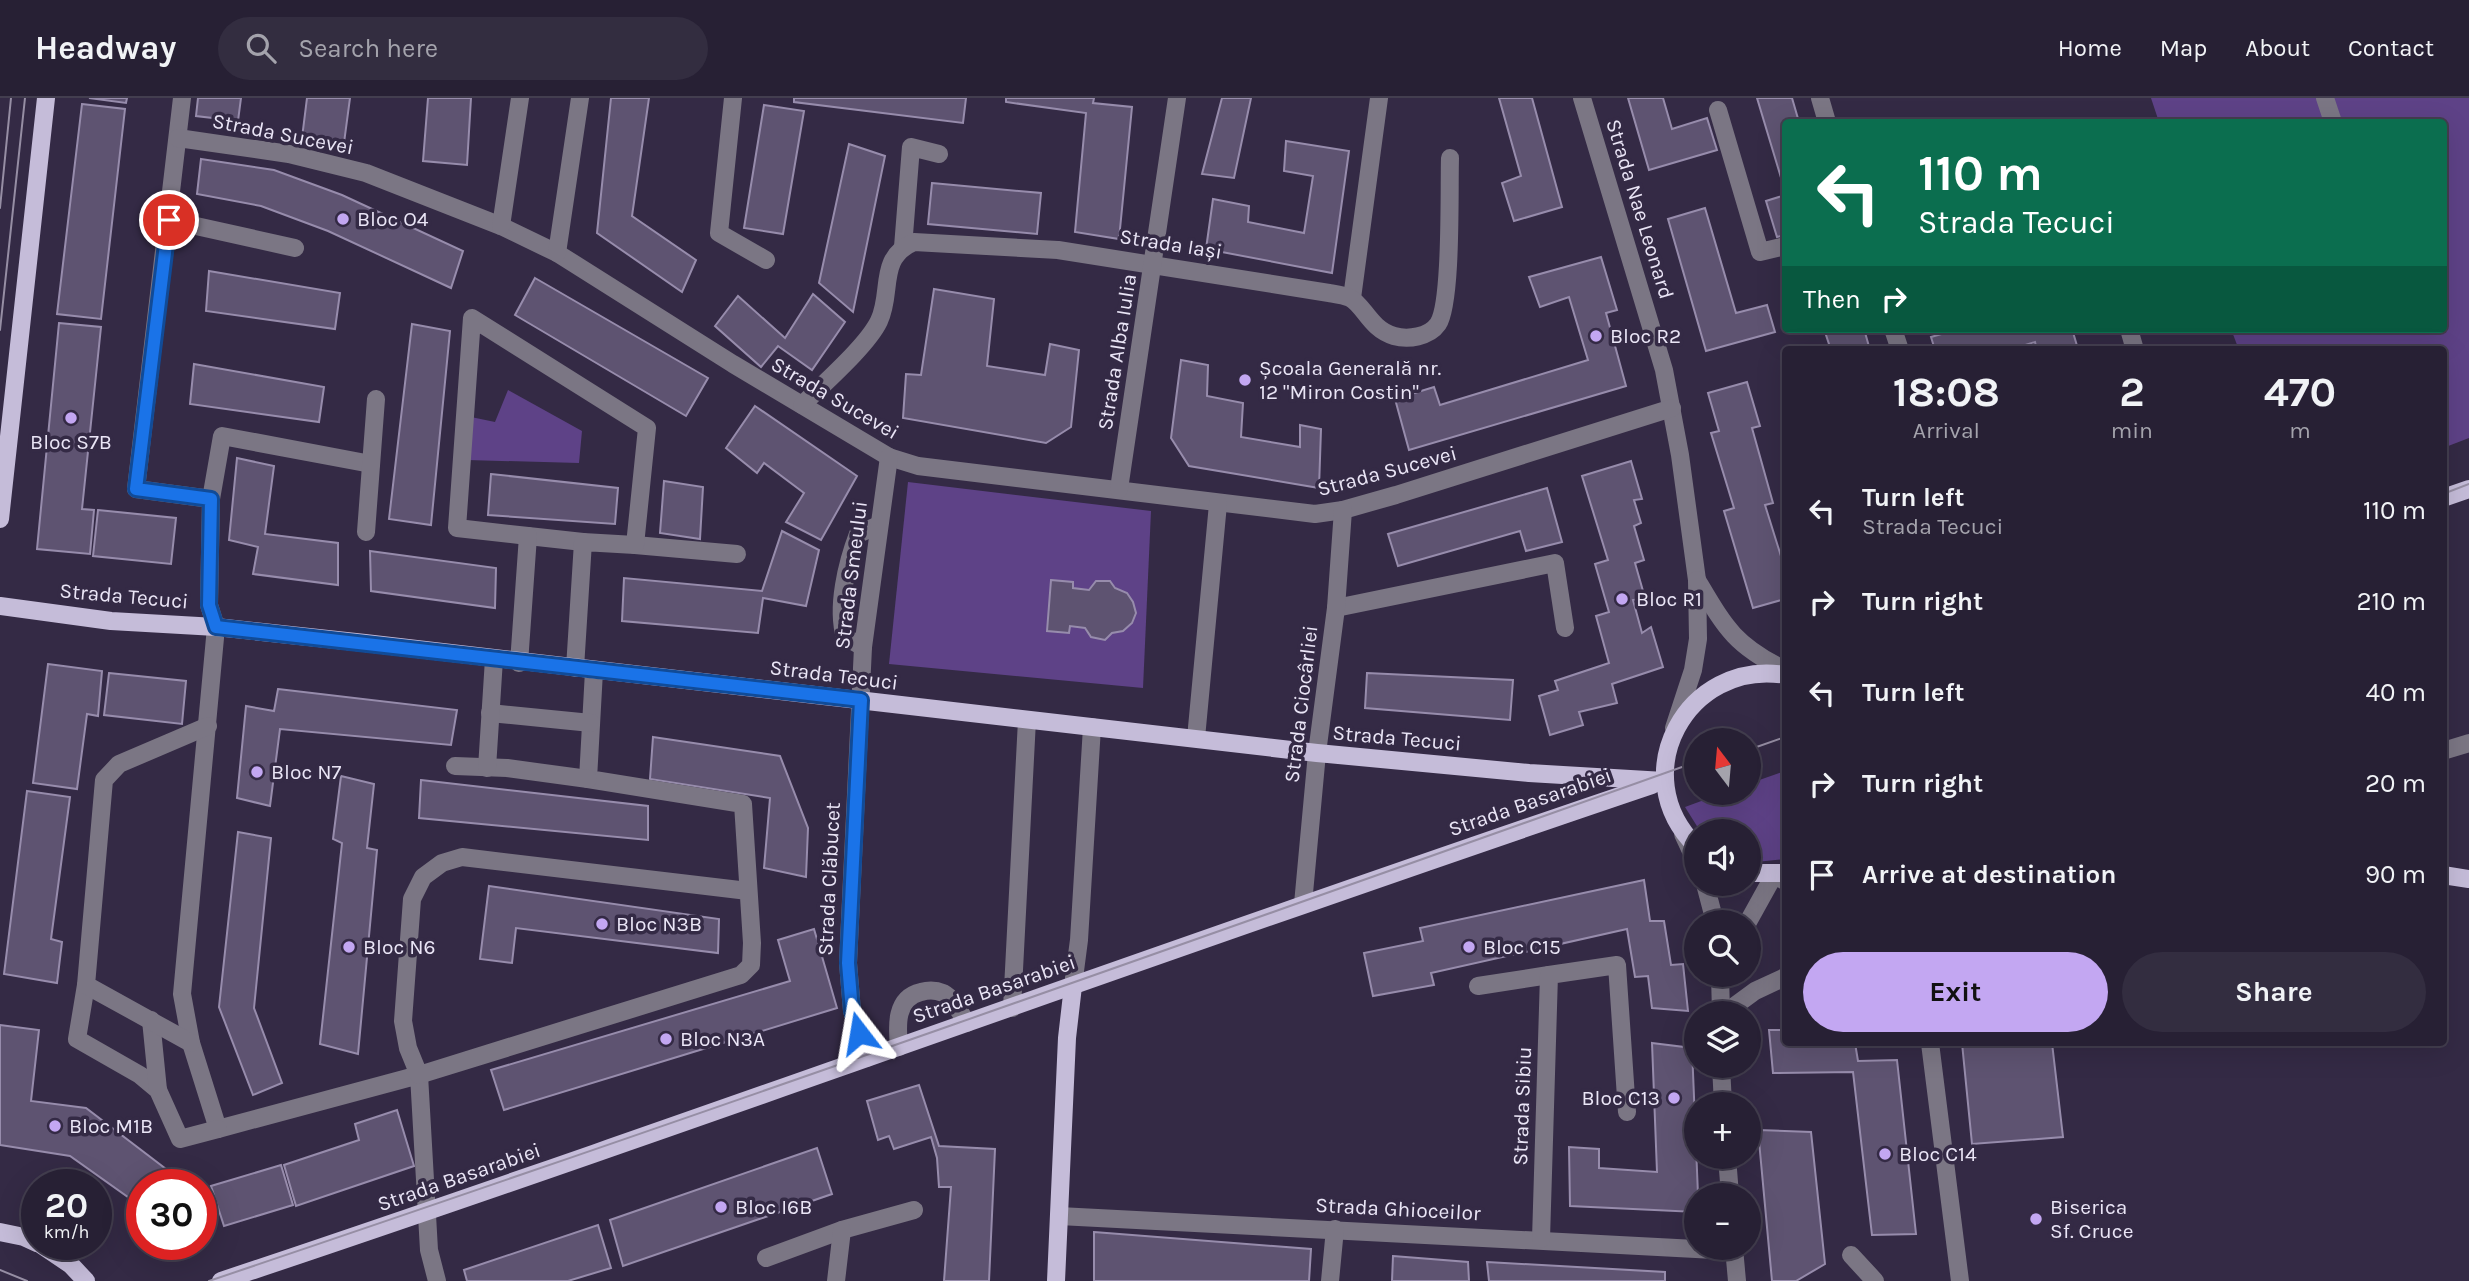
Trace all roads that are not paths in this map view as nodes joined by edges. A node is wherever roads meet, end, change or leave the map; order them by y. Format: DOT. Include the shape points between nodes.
graph roads {
  1 [pos="46,98"];
  2 [pos="182,98"];
  3 [pos="520,98"];
  4 [pos="580,98"];
  5 [pos="733,98"];
  6 [pos="1177,98"];
  7 [pos="1379,98"];
  8 [pos="1582,98"];
  9 [pos="1820,98"];
  10 [pos="2325,98"];
  11 [pos="1718,110"];
  12 [pos="1827,119"];
  13 [pos="2332,119"];
  14 [pos="178,138"];
  15 [pos="939,154"];
  16 [pos="1450,158"];
  17 [pos="169,220"];
  18 [pos="501,226"];
  19 [pos="903,247"];
  20 [pos="1782,247"];
  21 [pos="295,248"];
  22 [pos="556,253"];
  23 [pos="766,260"];
  24 [pos="1154,264"];
  25 [pos="1352,298"];
  26 [pos="376,398"];
  27 [pos="802,405"];
  28 [pos="1672,408"];
  29 [pos="889,457"];
  30 [pos="371,464"];
  31 [pos="1119,489"];
  32 [pos="2469,489"];
  33 [pos="2447,497"];
  34 [pos="211,499"];
  35 [pos="1218,504"];
  36 [pos="1343,510"];
  37 [pos="0,519"];
  38 [pos="879,525"];
  39 [pos="366,532"];
  40 [pos="528,536"];
  41 [pos="583,542"];
  42 [pos="635,545"];
  43 [pos="737,554"];
  44 [pos="1697,580"];
  45 [pos="0,606"];
  46 [pos="1336,608"];
  47 [pos="216,627"];
  48 [pos="1565,628"];
  49 [pos="863,647"];
  50 [pos="494,659"];
  51 [pos="519,663"];
  52 [pos="575,668"];
  53 [pos="594,671"];
  54 [pos="1782,671"];
  55 [pos="1782,673"];
  56 [pos="861,700"];
  57 [pos="491,713"];
  58 [pos="1027,720"];
  59 [pos="591,723"];
  60 [pos="208,726"];
  61 [pos="1092,727"];
  62 [pos="1672,735"];
  63 [pos="1196,738"];
  64 [pos="2469,743"];
  65 [pos="2447,750"];
  66 [pos="1317,753"];
  67 [pos="455,766"];
  68 [pos="487,768"];
  69 [pos="588,779"];
  70 [pos="1664,781"];
  71 [pos="1684,832"];
  72 [pos="1761,874"];
  73 [pos="2447,875"];
  74 [pos="1781,876"];
  75 [pos="2469,878"];
  76 [pos="748,891"];
  77 [pos="1303,904"];
  78 [pos="1757,910"];
  79 [pos="1549,975"];
  80 [pos="1782,978"];
  81 [pos="86,985"];
  82 [pos="1073,986"];
  83 [pos="1478,986"];
  84 [pos="1734,1001"];
  85 [pos="1012,1008"];
  86 [pos="151,1020"];
  87 [pos="967,1023"];
  88 [pos="191,1043"];
  89 [pos="1930,1046"];
  90 [pos="899,1047"];
  91 [pos="867,1058"];
  92 [pos="419,1075"];
  93 [pos="158,1090"];
  94 [pos="1626,1112"];
  95 [pos="218,1129"];
  96 [pos="914,1210"];
  97 [pos="426,1213"];
  98 [pos="1059,1216"];
  99 [pos="1335,1229"];
  100 [pos="842,1230"];
  101 [pos="0,1232"];
  102 [pos="21,1236"];
  103 [pos="1541,1239"];
  104 [pos="1684,1246"];
  105 [pos="1851,1255"];
  106 [pos="766,1258"];
  107 [pos="63,1260"];
  108 [pos="1735,1260"];
  109 [pos="86,1281"];
  110 [pos="220,1281"];
  111 [pos="437,1281"];
  112 [pos="836,1281"];
  113 [pos="1056,1281"];
  114 [pos="1330,1281"];
  115 [pos="1737,1281"];
  116 [pos="1875,1281"];
  117 [pos="1960,1281"];
  1 -- 37 [label="main road"];
  2 -- 14 [label="street"];
  3 -- 18 [label="street"];
  4 -- 22 [label="street"];
  5 -- 23 [label="street" via="719,233"];
  6 -- 24 [label="street, Strada Alba Iulia"];
  7 -- 25 [label="street"];
  8 -- 28 [label="street, Strada Nae Leonard" via="1634,264"];
  9 -- 12 [label="street"];
  10 -- 13 [label="street"];
  11 -- 20 [label="street" via="1760,252"];
  14 -- 17 [label="street"];
  14 -- 18 [label="street, Strada Sucevei" via="289,154 366,173"];
  15 -- 19 [label="street" via="911,147"];
  16 -- 25 [label="street" via="1447,263 1438,323 1418,337 1394,336 1376,327"];
  17 -- 21 [label="street"];
  17 -- 34 [label="street" via="136,489"];
  18 -- 22 [label="street, Strada Sucevei"];
  19 -- 24 [label="street, Strada Iași" via="914,242 1058,250"];
  19 -- 27 [label="street" via="890,267 879,321 864,343"];
  22 -- 27 [label="street, Strada Sucevei"];
  24 -- 25 [label="street, Strada Iași"];
  24 -- 31 [label="street, Strada Alba Iulia"];
  26 -- 30 [label="street"];
  27 -- 29 [label="street, Strada Sucevei"];
  28 -- 36 [label="street, Strada Sucevei"];
  28 -- 44 [label="street, Strada Nae Leonard"];
  29 -- 31 [label="street, Strada Sucevei" via="918,466"];
  29 -- 38 [label="street, Strada Smeului"];
  30 -- 34 [label="street" via="222,436"];
  30 -- 39 [label="street"];
  31 -- 35 [label="street, Strada Sucevei"];
  32 -- 33 [label="main road"];
  34 -- 47 [label="street" via="209,605"];
  35 -- 36 [label="street, Strada Sucevei" via="1315,514"];
  35 -- 63 [label="street"];
  36 -- 46 [label="street, Strada Ciocârliei"];
  38 -- 49 [label="street, Strada Smeului"];
  38 -- 49 [label="street" via="858,534 847,563 841,624 845,637"];
  40 -- 41 [label="street"];
  40 -- 42 [label="street" via="457,528 472,318 647,428"];
  40 -- 51 [label="street"];
  41 -- 42 [label="street"];
  41 -- 52 [label="street"];
  42 -- 43 [label="street"];
  44 -- 54 [label="street, Strada Nae Leonard" via="1741,644"];
  44 -- 62 [label="street, Strada Nae Leonard" via="1693,670"];
  45 -- 47 [label="main road, Strada Tecuci" via="111,621"];
  46 -- 48 [label="street" via="1555,563"];
  46 -- 66 [label="street, Strada Ciocârliei"];
  47 -- 50 [label="main road, Strada Tecuci"];
  47 -- 60 [label="street"];
  49 -- 56 [label="street, Strada Smeului"];
  50 -- 51 [label="main road, Strada Tecuci"];
  50 -- 57 [label="street"];
  51 -- 52 [label="main road, Strada Tecuci"];
  52 -- 53 [label="main road, Strada Tecuci"];
  53 -- 56 [label="main road, Strada Tecuci"];
  53 -- 59 [label="street"];
  55 -- 62 [label="main road" via="1739,676 1711,689 1688,709"];
  56 -- 58 [label="main road, Strada Tecuci"];
  56 -- 91 [label="street, Strada Clăbucet" via="848,963 852,1011"];
  57 -- 59 [label="street"];
  57 -- 68 [label="street"];
  58 -- 61 [label="main road, Strada Tecuci"];
  58 -- 85 [label="street"];
  59 -- 69 [label="street"];
  60 -- 81 [label="street" via="120,764 104,780"];
  60 -- 88 [label="street" via="182,994"];
  61 -- 63 [label="main road, Strada Tecuci"];
  61 -- 82 [label="street"];
  62 -- 70 [label="main road"];
  63 -- 66 [label="main road, Strada Tecuci"];
  64 -- 65 [label="street"];
  66 -- 70 [label="main road, Strada Tecuci"];
  66 -- 77 [label="street, Strada Ciocârliei"];
  67 -- 68 [label="street"];
  68 -- 69 [label="street"];
  69 -- 76 [label="street" via="743,804"];
  70 -- 71 [label="main road" via="1671,811"];
  70 -- 77 [label="main road, Strada Basarabiei"];
  72 -- 74 [label="main road"];
  73 -- 75 [label="main road"];
  74 -- 78 [label="street"];
  76 -- 92 [label="street" via="751,965 741,975"];
  76 -- 92 [label="street" via="462,857 442,863 423,877 412,899 402,1021"];
  77 -- 82 [label="main road, Strada Basarabiei"];
  79 -- 83 [label="street"];
  79 -- 94 [label="street" via="1618,965"];
  79 -- 103 [label="street, Strada Sibiu"];
  80 -- 84 [label="street"];
  81 -- 86 [label="street"];
  81 -- 93 [label="street" via="77,1039"];
  82 -- 85 [label="main road, Strada Basarabiei"];
  82 -- 98 [label="main road"];
  85 -- 87 [label="main road, Strada Basarabiei"];
  86 -- 88 [label="street"];
  86 -- 93 [label="street"];
  87 -- 90 [label="main road, Strada Basarabiei"];
  87 -- 90 [label="street" via="944,994 919,992 901,1008"];
  88 -- 95 [label="street"];
  89 -- 117 [label="street"];
  90 -- 91 [label="main road, Strada Basarabiei"];
  91 -- 97 [label="main road, Strada Basarabiei"];
  92 -- 95 [label="street"];
  92 -- 97 [label="street"];
  93 -- 95 [label="street" via="180,1139"];
  96 -- 100 [label="street"];
  97 -- 110 [label="main road, Strada Basarabiei"];
  97 -- 111 [label="street"];
  98 -- 99 [label="street, Strada Ghioceilor"];
  98 -- 113 [label="main road"];
  99 -- 103 [label="street, Strada Ghioceilor"];
  99 -- 114 [label="street"];
  100 -- 106 [label="street"];
  100 -- 112 [label="street"];
  101 -- 102 [label="main road"];
  103 -- 104 [label="street, Strada Ghioceilor"];
  105 -- 116 [label="street"];
  107 -- 109 [label="main road"];
  108 -- 115 [label="street"];
}
